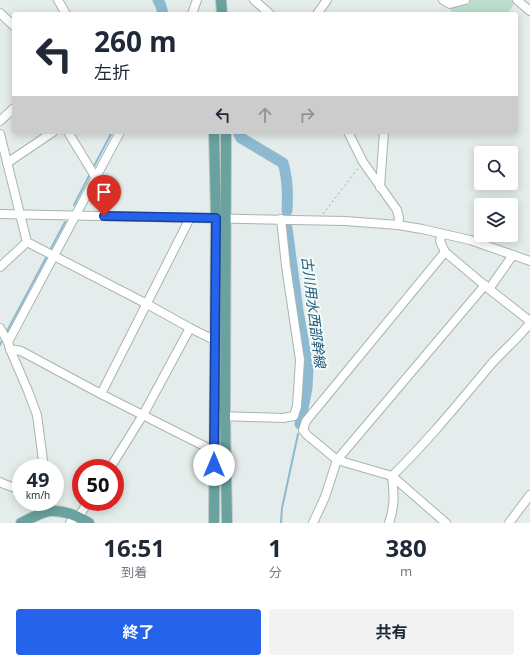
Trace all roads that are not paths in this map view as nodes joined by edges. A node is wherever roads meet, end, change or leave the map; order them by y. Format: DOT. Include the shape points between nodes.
graph roads {
  1 [pos="58,0"];
  2 [pos="197,0"];
  3 [pos="216,0"];
  4 [pos="221,0"];
  5 [pos="254,0"];
  6 [pos="327,0"];
  7 [pos="444,0"];
  8 [pos="465,0"];
  9 [pos="517,0"];
  10 [pos="530,11"];
  11 [pos="0,12"];
  12 [pos="65,12"];
  13 [pos="193,12"];
  14 [pos="216,12"];
  15 [pos="222,12"];
  16 [pos="268,12"];
  17 [pos="318,12"];
  18 [pos="12,24"];
  19 [pos="12,110"];
  20 [pos="0,121"];
  21 [pos="0,134"];
  22 [pos="50,134"];
  23 [pos="69,134"];
  24 [pos="119,134"];
  25 [pos="214,134"];
  26 [pos="226,134"];
  27 [pos="349,134"];
  28 [pos="384,134"];
  29 [pos="7,164"];
  30 [pos="95,177"];
  31 [pos="380,187"];
  32 [pos="0,214"];
  33 [pos="20,214"];
  34 [pos="76,215"];
  35 [pos="190,218"];
  36 [pos="216,218"];
  37 [pos="226,218"];
  38 [pos="281,219"];
  39 [pos="398,225"];
  40 [pos="442,234"];
  41 [pos="27,242"];
  42 [pos="445,252"];
  43 [pos="51,255"];
  44 [pos="513,255"];
  45 [pos="530,261"];
  46 [pos="0,267"];
  47 [pos="487,287"];
  48 [pos="147,304"];
  49 [pos="530,322"];
  50 [pos="190,328"];
  51 [pos="1,330"];
  52 [pos="214,340"];
  53 [pos="8,344"];
  54 [pos="101,394"];
  55 [pos="143,415"];
  56 [pos="220,416"];
  57 [pos="214,451"];
  58 [pos="43,459"];
  59 [pos="116,459"];
  60 [pos="338,460"];
  61 [pos="392,476"];
  62 [pos="0,482"];
  63 [pos="12,487"];
  64 [pos="530,495"];
  65 [pos="41,511"];
  66 [pos="62,511"];
  67 [pos="82,511"];
  68 [pos="79,516"];
  69 [pos="21,523"];
  70 [pos="70,523"];
  71 [pos="89,523"];
  72 [pos="214,523"];
  73 [pos="227,523"];
  74 [pos="313,523"];
  75 [pos="389,523"];
  76 [pos="446,523"];
  77 [pos="509,523"];
  1 -- 12 [label="street"];
  2 -- 13 [label="street"];
  3 -- 14 [label="main road"];
  4 -- 15 [label="main road"];
  5 -- 16 [label="street"];
  6 -- 17 [label="street"];
  7 -- 8 [label="street" via="450,4"];
  9 -- 10 [label="street"];
  11 -- 18 [label="street"];
  19 -- 20 [label="street"];
  21 -- 29 [label="street"];
  22 -- 29 [label="street"];
  23 -- 30 [label="street"];
  24 -- 30 [label="street"];
  25 -- 36 [label="main road"];
  26 -- 37 [label="main road"];
  27 -- 31 [label="street" via="362,162"];
  28 -- 31 [label="street"];
  29 -- 33 [label="street"];
  30 -- 34 [label="street"];
  31 -- 39 [label="street" via="397,210"];
  32 -- 33 [label="street"];
  33 -- 34 [label="street"];
  33 -- 41 [label="street"];
  34 -- 35 [label="street"];
  34 -- 43 [label="street"];
  35 -- 36 [label="street"];
  35 -- 48 [label="street"];
  36 -- 37 [label="street"];
  36 -- 52 [label="main road"];
  37 -- 38 [label="street"];
  37 -- 56 [label="main road"];
  38 -- 39 [label="street"];
  38 -- 56 [label="street" via="300,360 294,416"];
  39 -- 40 [label="street"];
  40 -- 42 [label="street" via="440,241"];
  40 -- 44 [label="street" via="470,240"];
  41 -- 43 [label="street"];
  41 -- 46 [label="street"];
  42 -- 47 [label="street"];
  42 -- 60 [label="street" via="306,421 303,430 307,435"];
  43 -- 48 [label="street"];
  43 -- 53 [label="street"];
  44 -- 45 [label="street"];
  44 -- 47 [label="street"];
  47 -- 49 [label="street"];
  47 -- 60 [label="street"];
  48 -- 50 [label="street"];
  48 -- 54 [label="street"];
  49 -- 61 [label="street"];
  50 -- 52 [label="street"];
  50 -- 55 [label="street"];
  51 -- 53 [label="street"];
  52 -- 56 [label="main road"];
  53 -- 54 [label="street"];
  53 -- 58 [label="street" via="36,415"];
  54 -- 55 [label="street"];
  55 -- 57 [label="street"];
  55 -- 59 [label="street"];
  56 -- 57 [label="main road"];
  56 -- 73 [label="main road"];
  57 -- 72 [label="main road"];
  60 -- 61 [label="street"];
  60 -- 74 [label="street"];
  61 -- 75 [label="street" via="394,509"];
  61 -- 76 [label="street"];
  62 -- 63 [label="street"];
  64 -- 77 [label="street"];
  65 -- 69 [label="main road"];
  66 -- 68 [label="main road"];
  67 -- 68 [label="street"];
  68 -- 70 [label="street"];
  68 -- 71 [label="main road"];
}
